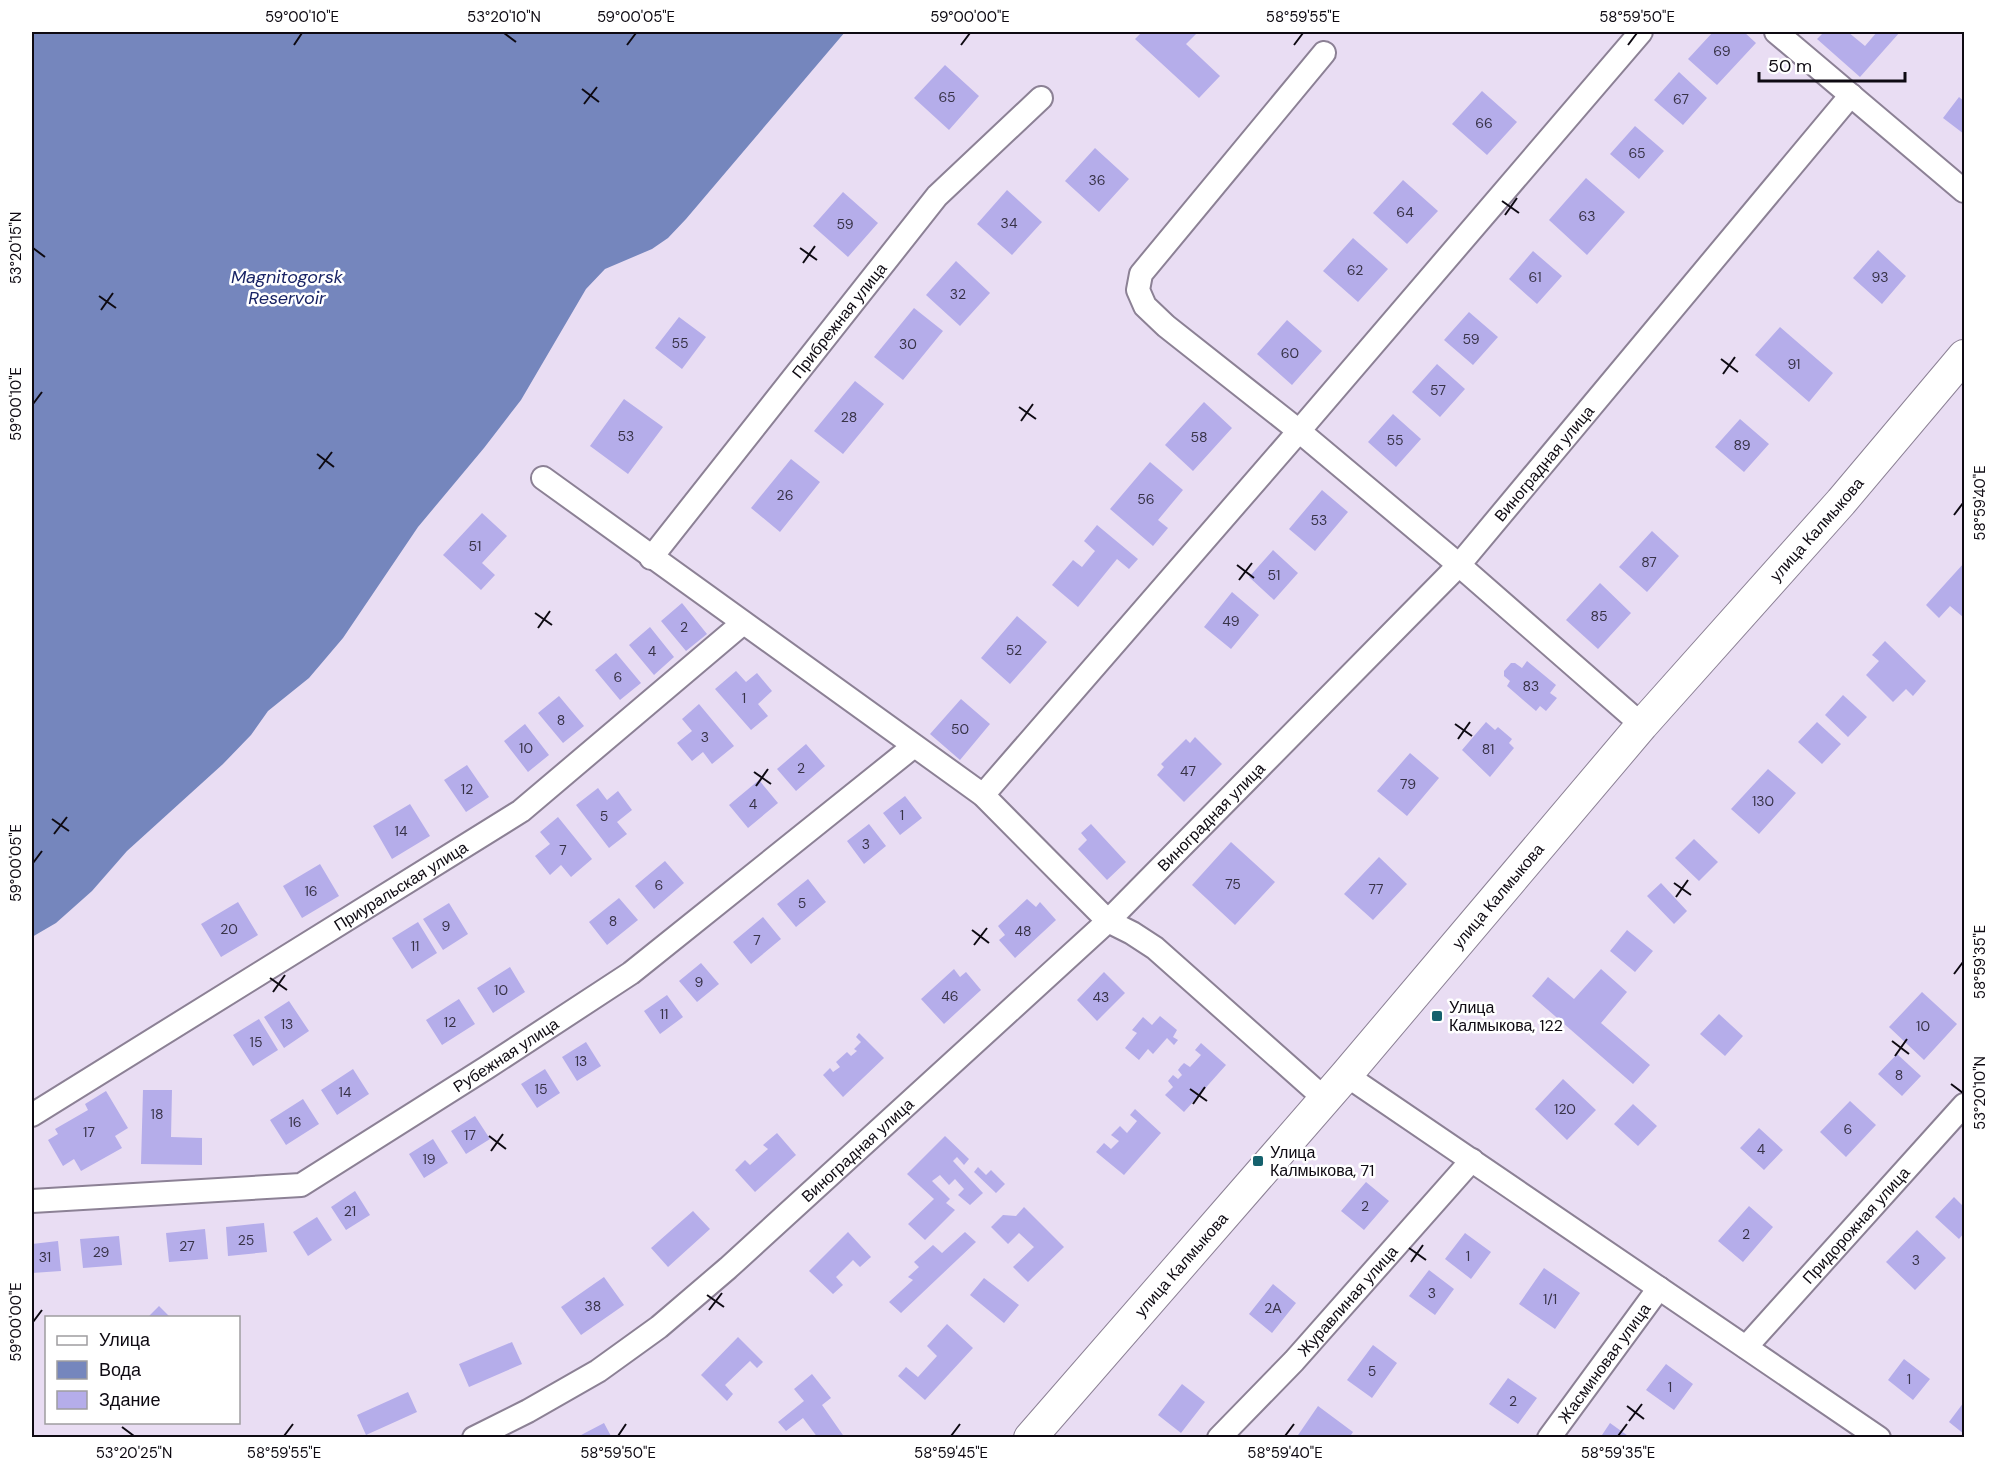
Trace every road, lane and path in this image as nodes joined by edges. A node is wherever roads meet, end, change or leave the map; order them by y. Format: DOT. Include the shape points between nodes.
graph roads {
  1 [pos="1641,32"];
  2 [pos="1776,32"];
  3 [pos="1324,53"];
  4 [pos="1851,95"];
  5 [pos="1041,98"];
  6 [pos="1965,191"];
  7 [pos="1965,356"];
  8 [pos="1299,431"];
  9 [pos="543,478"];
  10 [pos="651,558"];
  11 [pos="1459,565"];
  12 [pos="743,623"];
  13 [pos="1642,725"];
  14 [pos="914,746"];
  15 [pos="983,795"];
  16 [pos="1108,921"];
  17 [pos="1346,1075"];
  18 [pos="1325,1099"];
  19 [pos="1965,1105"];
  20 [pos="32,1114"];
  21 [pos="1472,1160"];
  22 [pos="32,1202"];
  23 [pos="1659,1288"];
  24 [pos="1746,1347"];
  25 [pos="474,1437"];
  26 [pos="1030,1437"];
  27 [pos="1219,1437"];
  28 [pos="1549,1437"];
  29 [pos="1878,1437"];
  1 -- 8 [label="street"];
  2 -- 4 [label="street"];
  3 -- 8 [label="street" via="1142,274 1138,290 1145,306 1166,326"];
  4 -- 6 [label="street"];
  4 -- 11 [label="street, Виноградная улица"];
  5 -- 10 [label="street, Прибрежная улица" via="937,196"];
  7 -- 13 [label="main road, улица Калмыкова"];
  8 -- 11 [label="street"];
  8 -- 15 [label="street"];
  9 -- 10 [label="street"];
  10 -- 12 [label="street"];
  11 -- 13 [label="street"];
  11 -- 16 [label="street, Виноградная улица"];
  12 -- 14 [label="street"];
  12 -- 20 [label="street, Приуральская улица" via="521,811"];
  13 -- 17 [label="main road, улица Калмыкова"];
  14 -- 15 [label="street"];
  14 -- 22 [label="street, Рубежная улица" via="631,973 301,1185"];
  15 -- 16 [label="street"];
  16 -- 18 [label="street" via="1164,956"];
  16 -- 25 [label="street, Виноградная улица" via="659,1328 598,1371"];
  17 -- 18 [label="main road, улица Калмыкова"];
  17 -- 21 [label="street"];
  18 -- 26 [label="main road, улица Калмыкова"];
  19 -- 24 [label="street, Придорожная улица"];
  21 -- 23 [label="street"];
  21 -- 27 [label="street, Журавлиная улица" via="1294,1361"];
  23 -- 24 [label="street"];
  23 -- 28 [label="street, Жасминовая улица"];
  24 -- 29 [label="street"];
}
